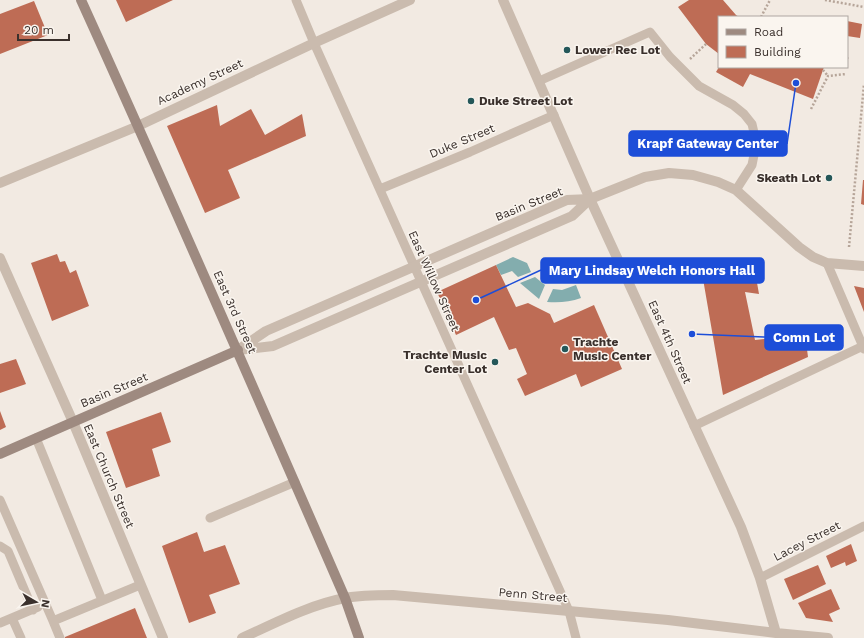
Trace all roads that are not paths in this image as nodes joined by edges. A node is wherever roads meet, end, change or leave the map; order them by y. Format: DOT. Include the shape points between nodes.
graph roads {
  1 [pos="81,0"];
  2 [pos="296,0"];
  3 [pos="410,0"];
  4 [pos="503,0"];
  5 [pos="314,43"];
  6 [pos="538,80"];
  7 [pos="554,115"];
  8 [pos="138,126"];
  9 [pos="0,183"];
  10 [pos="380,189"];
  11 [pos="736,190"];
  12 [pos="590,199"];
  13 [pos="0,258"];
  14 [pos="827,263"];
  15 [pos="414,266"];
  16 [pos="864,266"];
  17 [pos="421,281"];
  18 [pos="863,347"];
  19 [pos="238,350"];
  20 [pos="73,422"];
  21 [pos="694,426"];
  22 [pos="36,438"];
  23 [pos="0,454"];
  24 [pos="295,482"];
  25 [pos="0,501"];
  26 [pos="210,518"];
  27 [pos="864,526"];
  28 [pos="0,546"];
  29 [pos="760,578"];
  30 [pos="140,585"];
  31 [pos="345,598"];
  32 [pos="102,600"];
  33 [pos="45,604"];
  34 [pos="32,610"];
  35 [pos="569,611"];
  36 [pos="12,618"];
  37 [pos="53,621"];
  38 [pos="0,623"];
  39 [pos="776,633"];
  40 [pos="21,638"];
  41 [pos="60,638"];
  42 [pos="163,638"];
  43 [pos="242,638"];
  44 [pos="359,638"];
  45 [pos="576,638"];
  46 [pos="828,638"];
  1 -- 8 [label="main road, East 3rd Street"];
  2 -- 5 [label="lane, East Willow Street"];
  3 -- 5 [label="street, Academy Street"];
  4 -- 6 [label="street, East 4th Street"];
  5 -- 8 [label="street, Academy Street"];
  5 -- 10 [label="lane, East Willow Street"];
  6 -- 7 [label="street, East 4th Street"];
  6 -- 11 [label="lane" via="650,32 699,86 733,105 752,124 755,137 752,165"];
  7 -- 10 [label="lane, Duke Street"];
  7 -- 12 [label="street, East 4th Street"];
  8 -- 9 [label="street, Academy Street"];
  8 -- 19 [label="main road, East 3rd Street"];
  10 -- 15 [label="lane, East Willow Street"];
  11 -- 12 [label="street" via="693,175 669,173 645,177"];
  11 -- 14 [label="street" via="799,247"];
  12 -- 15 [label="street, Basin Street" via="567,200"];
  12 -- 17 [label="street, Basin Street" via="572,216"];
  12 -- 21 [label="street, East 4th Street"];
  13 -- 20 [label="street, East Church Street"];
  14 -- 16 [label="street"];
  14 -- 18 [label="lane"];
  15 -- 17 [label="lane, East Willow Street"];
  15 -- 19 [label="street, Basin Street" via="266,331"];
  17 -- 19 [label="street, Basin Street" via="273,346"];
  17 -- 35 [label="lane, East Willow Street"];
  18 -- 21 [label="lane"];
  19 -- 20 [label="main road, Basin Street"];
  19 -- 24 [label="main road, East 3rd Street"];
  20 -- 22 [label="main road, Basin Street"];
  20 -- 30 [label="street, East Church Street"];
  21 -- 29 [label="street, East 4th Street" via="741,527"];
  22 -- 23 [label="main road, Basin Street"];
  22 -- 32 [label="lane"];
  24 -- 26 [label="lane"];
  24 -- 31 [label="main road, East 3rd Street"];
  25 -- 33 [label="lane"];
  27 -- 29 [label="lane, Lacey Street"];
  28 -- 34 [label="lane" via="8,551"];
  29 -- 39 [label="street, East 4th Street"];
  30 -- 32 [label="lane"];
  30 -- 42 [label="street, East Church Street"];
  31 -- 35 [label="street, Penn Street" via="393,595"];
  31 -- 43 [label="street, Penn Street" via="318,605"];
  31 -- 44 [label="main road, East 3rd Street"];
  32 -- 37 [label="lane"];
  33 -- 34 [label="lane"];
  33 -- 37 [label="lane"];
  34 -- 36 [label="lane"];
  35 -- 39 [label="street, Penn Street"];
  35 -- 45 [label="lane, East Willow Street"];
  36 -- 38 [label="lane"];
  36 -- 40 [label="lane"];
  37 -- 41 [label="lane"];
  39 -- 46 [label="street, Penn Street"];
}
